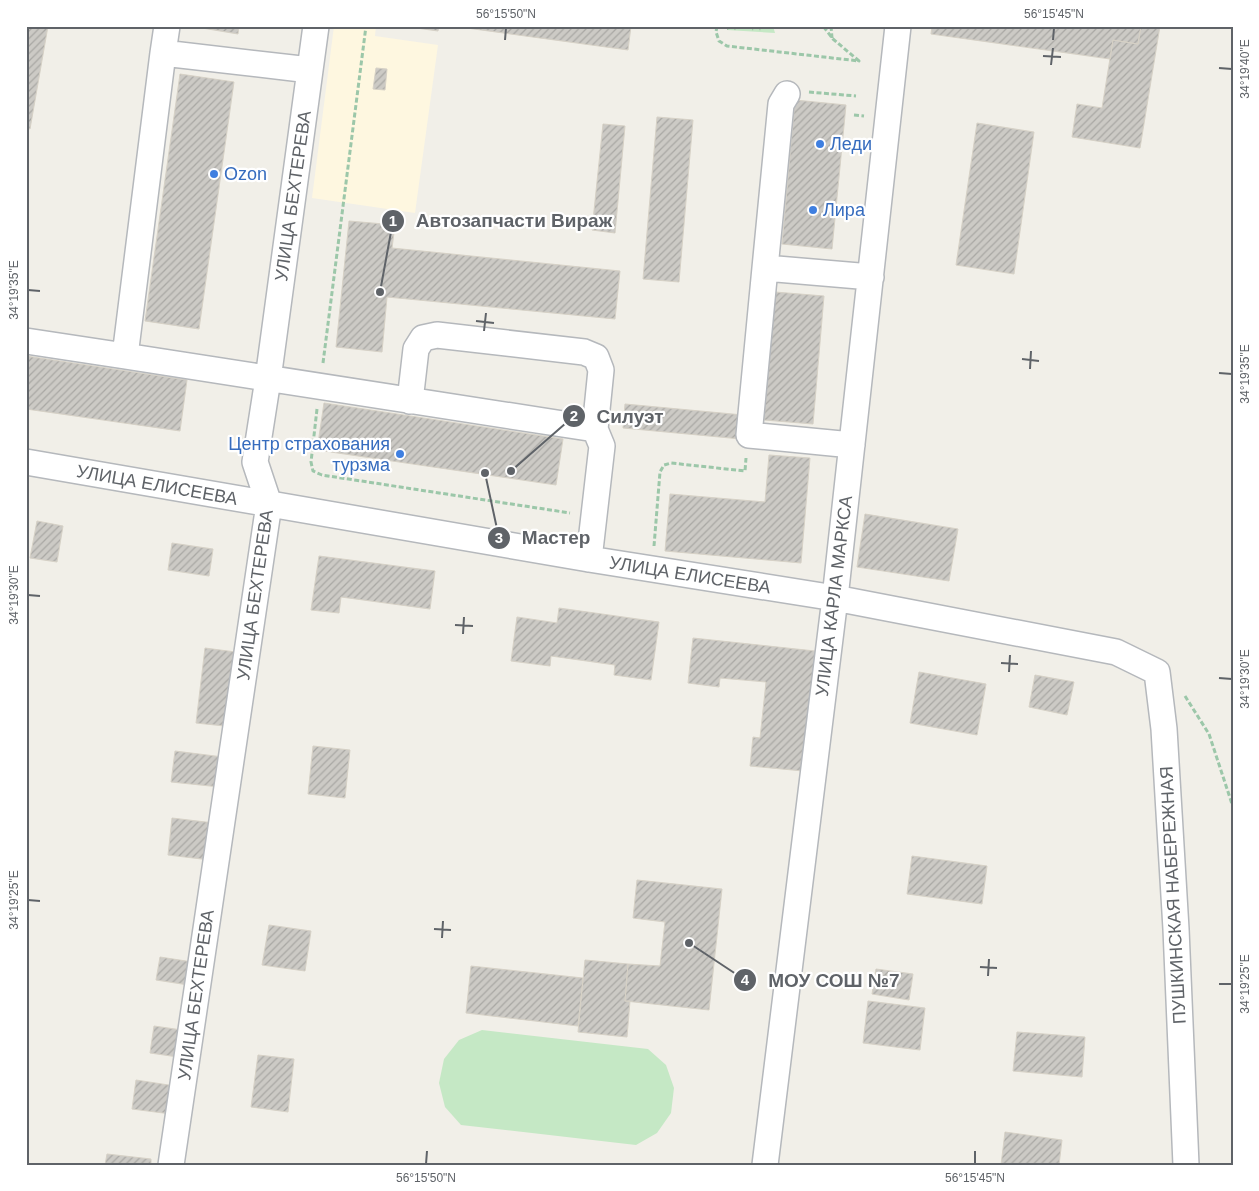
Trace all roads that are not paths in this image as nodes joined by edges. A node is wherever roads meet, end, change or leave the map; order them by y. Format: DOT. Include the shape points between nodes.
graph roads {
  1 [pos="167,26"];
  2 [pos="316,26"];
  3 [pos="898,26"];
  4 [pos="163,53"];
  5 [pos="310,70"];
  6 [pos="787,94"];
  7 [pos="765,268"];
  8 [pos="871,277"];
  9 [pos="26,341"];
  10 [pos="125,356"];
  11 [pos="268,379"];
  12 [pos="410,401"];
  13 [pos="595,429"];
  14 [pos="852,445"];
  15 [pos="26,462"];
  16 [pos="269,504"];
  17 [pos="589,559"];
  18 [pos="835,598"];
  19 [pos="1157,672"];
  20 [pos="171,1165"];
  21 [pos="765,1165"];
  22 [pos="1186,1165"];
  1 -- 4 [label="street"];
  2 -- 5 [label="street, УЛИЦА БЕХТЕРЕВА"];
  3 -- 8 [label="street, УЛИЦА КАРЛА МАРКСА"];
  4 -- 5 [label="street"];
  4 -- 10 [label="street"];
  5 -- 11 [label="street, УЛИЦА БЕХТЕРЕВА"];
  6 -- 7 [label="street" via="781,104"];
  7 -- 8 [label="street"];
  7 -- 14 [label="street" via="749,436"];
  8 -- 14 [label="street, УЛИЦА КАРЛА МАРКСА"];
  9 -- 10 [label="street"];
  10 -- 11 [label="street"];
  11 -- 12 [label="street"];
  11 -- 16 [label="street, УЛИЦА БЕХТЕРЕВА" via="255,462"];
  12 -- 13 [label="street"];
  12 -- 13 [label="street" via="416,349 423,338 437,335 584,352 596,357 600,370"];
  13 -- 17 [label="street" via="602,446"];
  14 -- 18 [label="street, УЛИЦА КАРЛА МАРКСА"];
  15 -- 16 [label="street, УЛИЦА ЕЛИСЕЕВА"];
  16 -- 17 [label="street, УЛИЦА ЕЛИСЕЕВА"];
  16 -- 20 [label="street, УЛИЦА БЕХТЕРЕВА"];
  17 -- 18 [label="street, УЛИЦА ЕЛИСЕЕВА"];
  18 -- 19 [label="street, УЛИЦА ЕЛИСЕЕВА" via="1116,652"];
  18 -- 21 [label="street, УЛИЦА КАРЛА МАРКСА"];
  19 -- 22 [label="street, ПУШКИНСКАЯ НАБЕРЕЖНАЯ" via="1164,729 1176,929"];
}
